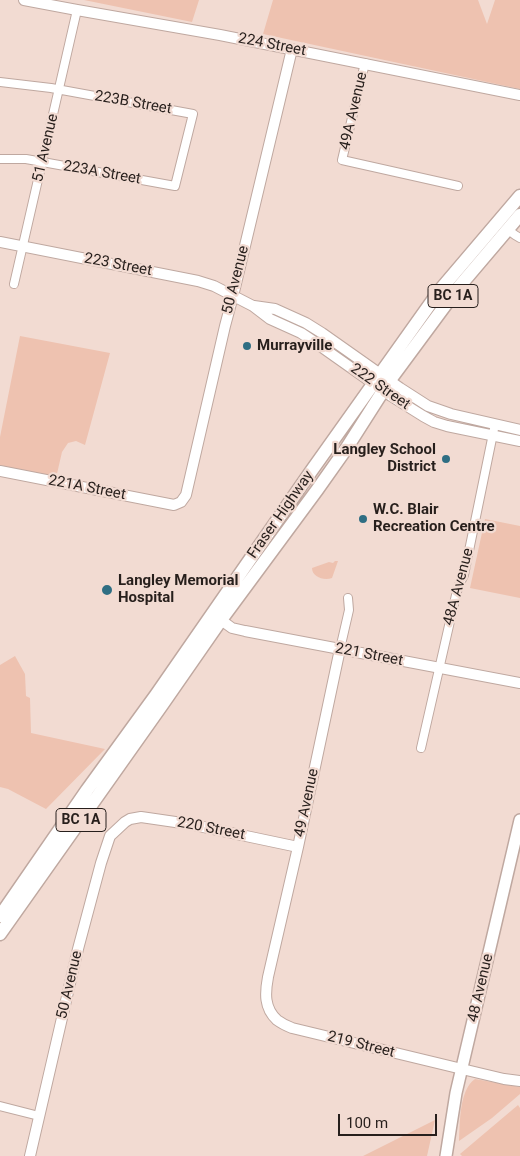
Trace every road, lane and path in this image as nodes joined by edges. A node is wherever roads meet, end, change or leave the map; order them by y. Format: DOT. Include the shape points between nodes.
graph roads {
  1 [pos="24,0"];
  2 [pos="77,10"];
  3 [pos="292,49"];
  4 [pos="365,63"];
  5 [pos="0,82"];
  6 [pos="60,89"];
  7 [pos="520,95"];
  8 [pos="0,159"];
  9 [pos="43,162"];
  10 [pos="174,186"];
  11 [pos="458,186"];
  12 [pos="520,196"];
  13 [pos="520,215"];
  14 [pos="507,229"];
  15 [pos="520,238"];
  16 [pos="0,242"];
  17 [pos="22,247"];
  18 [pos="14,284"];
  19 [pos="233,296"];
  20 [pos="382,382"];
  21 [pos="495,424"];
  22 [pos="520,430"];
  23 [pos="493,436"];
  24 [pos="520,441"];
  25 [pos="0,470"];
  26 [pos="174,505"];
  27 [pos="348,598"];
  28 [pos="221,620"];
  29 [pos="340,649"];
  30 [pos="439,668"];
  31 [pos="520,683"];
  32 [pos="421,748"];
  33 [pos="520,820"];
  34 [pos="125,822"];
  35 [pos="298,847"];
  36 [pos="0,916"];
  37 [pos="0,934"];
  38 [pos="268,1007"];
  39 [pos="462,1069"];
  40 [pos="520,1081"];
  41 [pos="0,1106"];
  42 [pos="39,1116"];
  43 [pos="30,1156"];
  44 [pos="446,1156"];
  1 -- 2 [label="street, 224 Street"];
  2 -- 3 [label="street, 224 Street"];
  2 -- 6 [label="street, 51 Avenue"];
  3 -- 4 [label="street, 224 Street"];
  3 -- 19 [label="street, 50 Avenue"];
  4 -- 7 [label="street, 224 Street"];
  4 -- 11 [label="street, 49A Avenue" via="342,160"];
  5 -- 6 [label="street, 223B Street"];
  6 -- 9 [label="street, 51 Avenue"];
  6 -- 10 [label="street, 223B Street" via="193,114"];
  8 -- 9 [label="street, 223A Street"];
  9 -- 10 [label="street, 223A Street"];
  9 -- 17 [label="street, 51 Avenue"];
  12 -- 20 [label="main road, Fraser Highway / BC 1A" via="441,289"];
  13 -- 14 [label="main road, Fraser Highway / BC 1A"];
  14 -- 15 [label="street"];
  14 -- 20 [label="main road, Fraser Highway / BC 1A"];
  16 -- 17 [label="street, 223 Street"];
  17 -- 18 [label="street, 51 Avenue"];
  17 -- 19 [label="street, 223 Street" via="198,281"];
  19 -- 20 [label="street, 222 Street" via="306,323"];
  19 -- 26 [label="street, 50 Avenue" via="186,495"];
  20 -- 21 [label="street, 222 Street" via="440,411"];
  20 -- 23 [label="street, 222 Street" via="415,411 434,422"];
  20 -- 28 [label="main road, Fraser Highway / BC 1A" via="317,490"];
  20 -- 36 [label="main road, Fraser Highway / BC 1A" via="312,470"];
  21 -- 22 [label="street, 222 Street"];
  21 -- 23 [label="street, 48A Avenue"];
  23 -- 24 [label="street, 222 Street"];
  23 -- 30 [label="street, 48A Avenue" via="464,575 458,585"];
  25 -- 26 [label="street, 221A Street"];
  27 -- 29 [label="street, 49 Avenue" via="349,610"];
  28 -- 29 [label="street, 221 Street" via="234,629"];
  28 -- 37 [label="main road, Fraser Highway / BC 1A"];
  29 -- 30 [label="street, 221 Street"];
  29 -- 35 [label="street, 49 Avenue"];
  30 -- 31 [label="street, 221 Street"];
  30 -- 32 [label="street, 48A Avenue"];
  33 -- 39 [label="main road, 48 Avenue"];
  34 -- 35 [label="street, 220 Street" via="141,817 190,824"];
  34 -- 42 [label="street, 50 Avenue" via="110,836 101,863"];
  35 -- 38 [label="street, 49 Avenue" via="265,993"];
  38 -- 39 [label="street, 219 Street" via="278,1020 292,1028"];
  39 -- 40 [label="street, 219 Street"];
  39 -- 44 [label="main road, 48 Avenue"];
  41 -- 42 [label="street"];
  42 -- 43 [label="street, 50 Avenue"];
}
